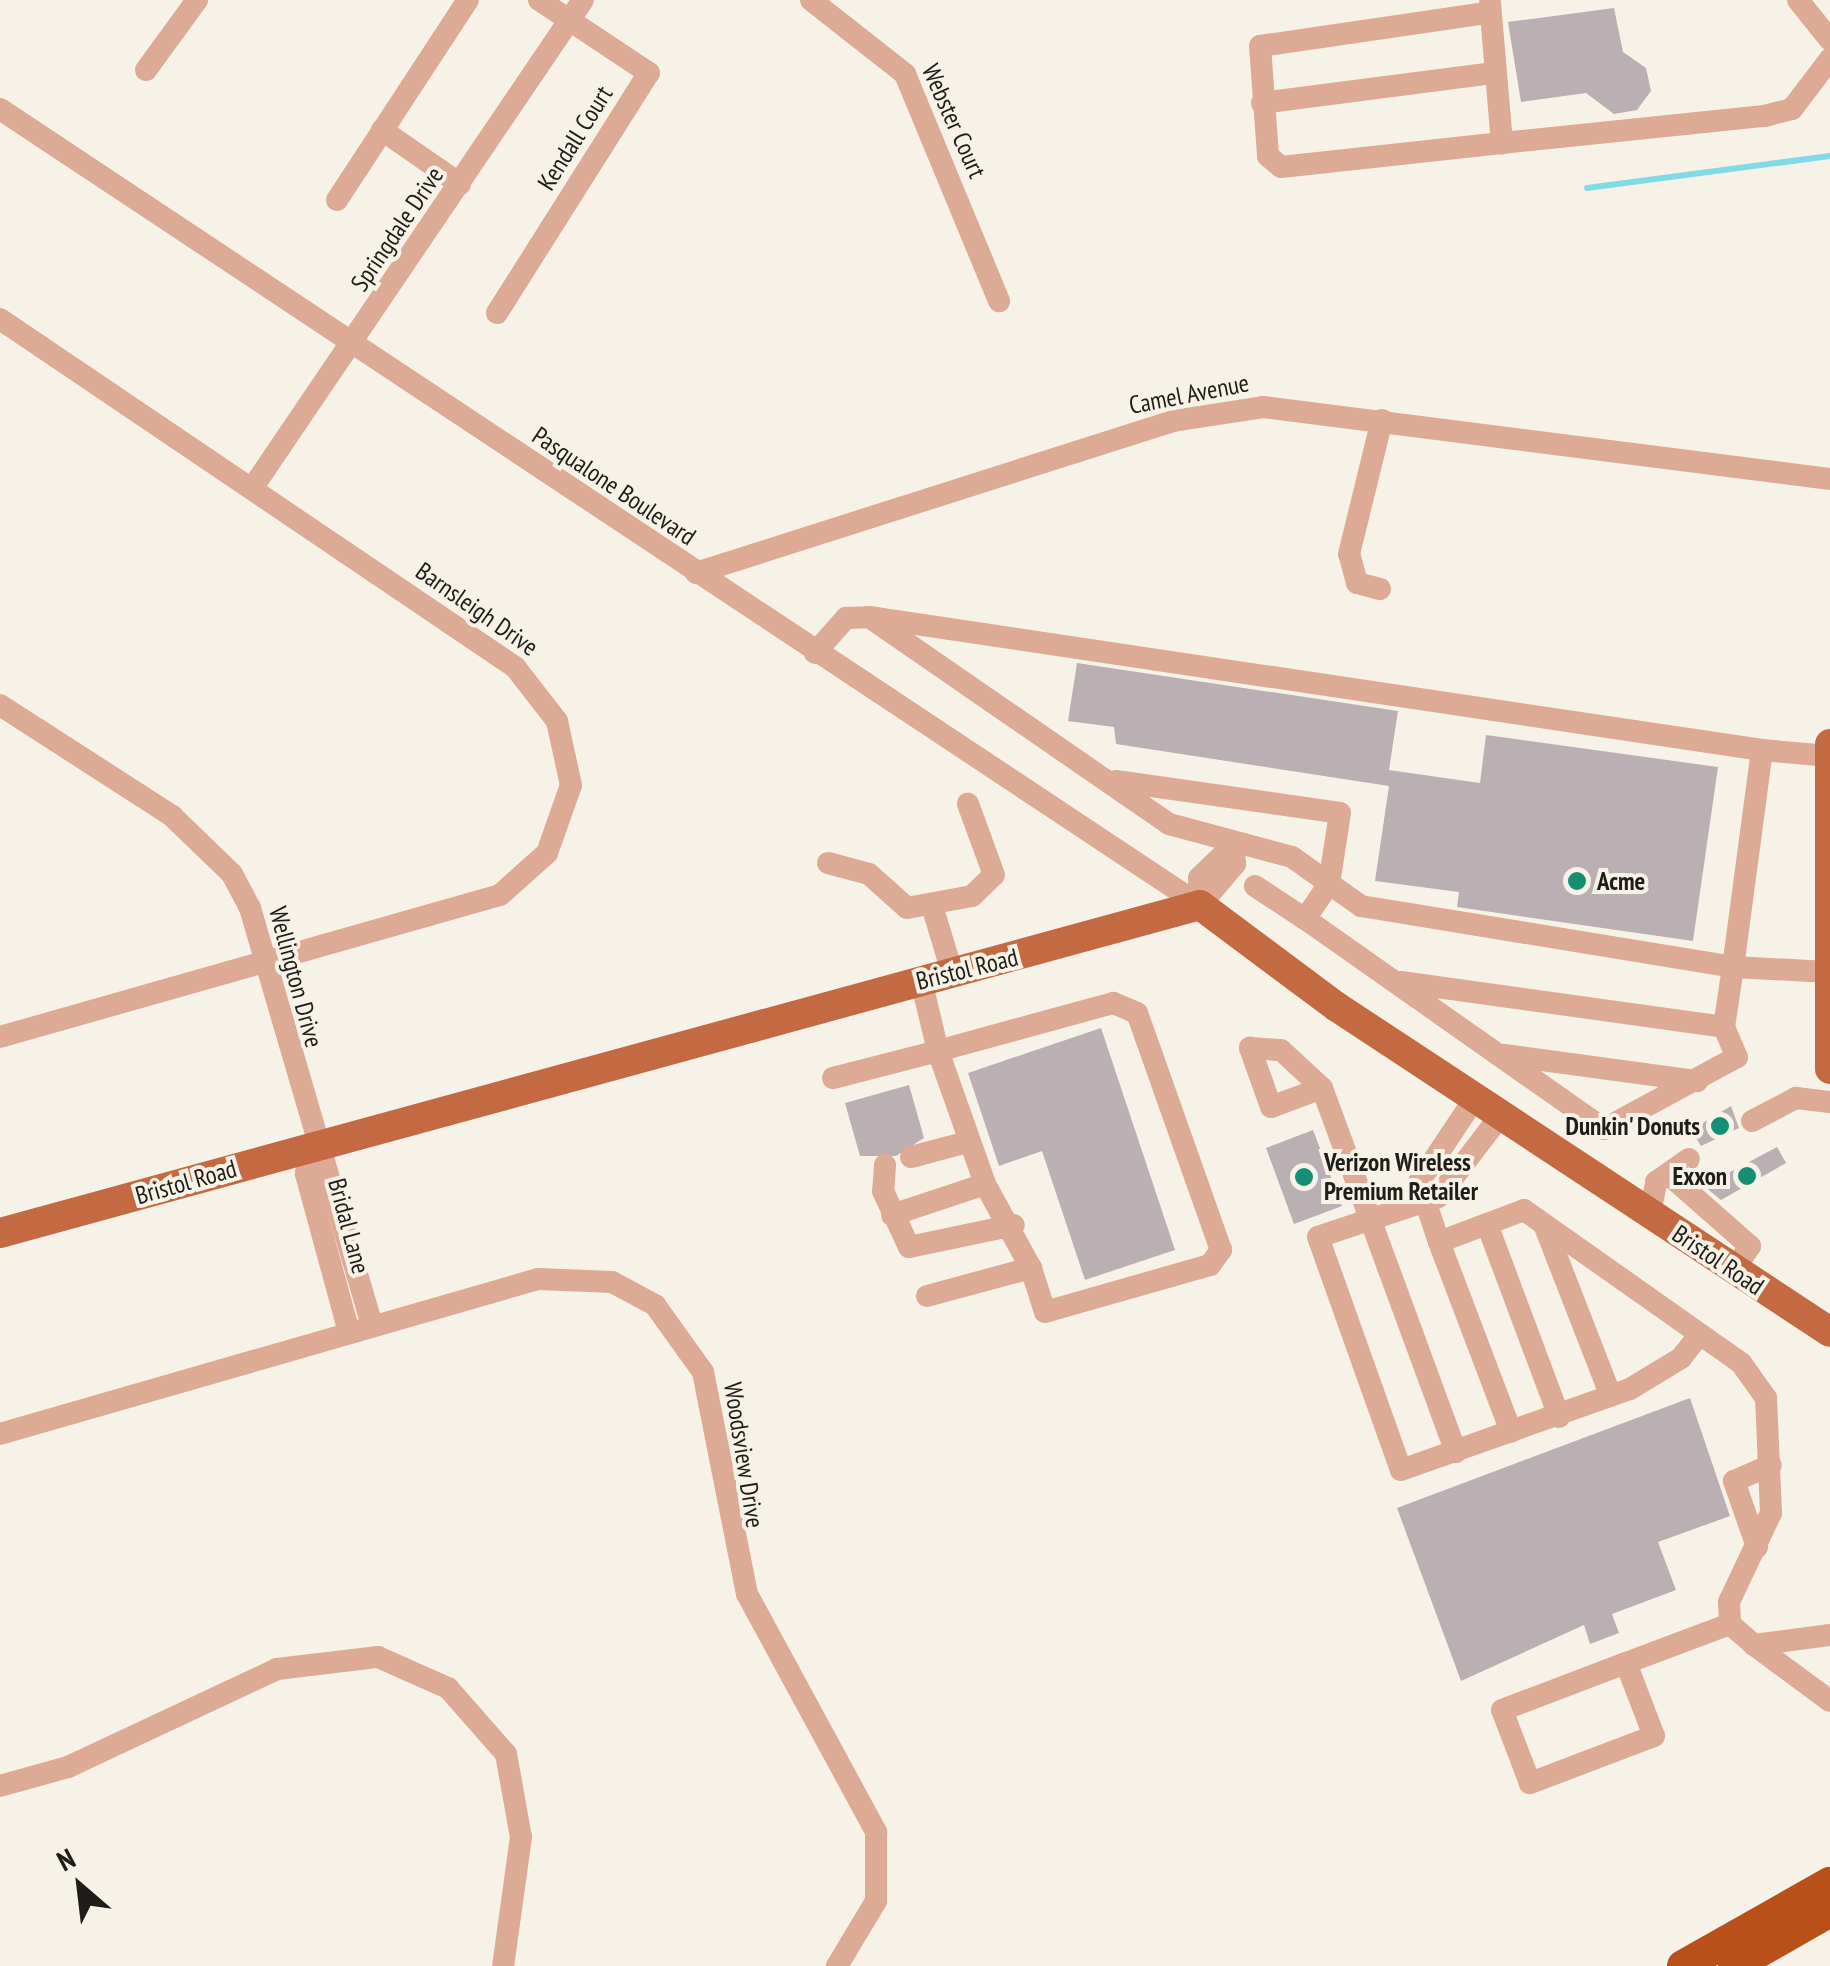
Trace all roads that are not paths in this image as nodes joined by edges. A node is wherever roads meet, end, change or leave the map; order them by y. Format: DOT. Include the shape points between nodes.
graph roads {
  1 [pos="197,0"];
  2 [pos="468,0"];
  3 [pos="538,0"];
  4 [pos="583,0"];
  5 [pos="811,0"];
  6 [pos="1798,0"];
  7 [pos="1490,6"];
  8 [pos="570,21"];
  9 [pos="1830,40"];
  10 [pos="1830,59"];
  11 [pos="146,70"];
  12 [pos="1494,73"];
  13 [pos="1262,103"];
  14 [pos="0,109"];
  15 [pos="382,130"];
  16 [pos="1502,143"];
  17 [pos="460,184"];
  18 [pos="336,200"];
  19 [pos="999,301"];
  20 [pos="497,314"];
  21 [pos="0,320"];
  22 [pos="352,346"];
  23 [pos="1382,420"];
  24 [pos="1830,479"];
  25 [pos="253,487"];
  26 [pos="696,572"];
  27 [pos="1380,589"];
  28 [pos="869,617"];
  29 [pos="815,653"];
  30 [pos="0,704"];
  31 [pos="1830,744"];
  32 [pos="1762,750"];
  33 [pos="1829,756"];
  34 [pos="1112,780"];
  35 [pos="968,804"];
  36 [pos="1234,845"];
  37 [pos="828,863"];
  38 [pos="1329,884"];
  39 [pos="1256,886"];
  40 [pos="1829,895"];
  41 [pos="1200,905"];
  42 [pos="933,909"];
  43 [pos="1305,919"];
  44 [pos="268,962"];
  45 [pos="1733,967"];
  46 [pos="952,972"];
  47 [pos="1828,972"];
  48 [pos="921,980"];
  49 [pos="1395,982"];
  50 [pos="1724,1027"];
  51 [pos="0,1037"];
  52 [pos="938,1051"];
  53 [pos="1500,1055"];
  54 [pos="1830,1069"];
  55 [pos="834,1078"];
  56 [pos="1697,1081"];
  57 [pos="1322,1088"];
  58 [pos="1475,1098"];
  59 [pos="1830,1102"];
  60 [pos="1500,1115"];
  61 [pos="1752,1121"];
  62 [pos="964,1143"];
  63 [pos="312,1145"];
  64 [pos="912,1157"];
  65 [pos="1689,1159"];
  66 [pos="886,1165"];
  67 [pos="1668,1174"];
  68 [pos="984,1184"];
  69 [pos="1421,1202"];
  70 [pos="1650,1214"];
  71 [pos="892,1216"];
  72 [pos="1369,1219"];
  73 [pos="1014,1224"];
  74 [pos="1487,1224"];
  75 [pos="1544,1226"];
  76 [pos="0,1233"];
  77 [pos="1439,1242"];
  78 [pos="1031,1268"];
  79 [pos="1733,1271"];
  80 [pos="927,1296"];
  81 [pos="372,1326"];
  82 [pos="349,1332"];
  83 [pos="1830,1332"];
  84 [pos="1698,1336"];
  85 [pos="1611,1396"];
  86 [pos="1558,1417"];
  87 [pos="1512,1432"];
  88 [pos="0,1434"];
  89 [pos="1456,1452"];
  90 [pos="1771,1466"];
  91 [pos="1758,1547"];
  92 [pos="1730,1624"];
  93 [pos="1830,1636"];
  94 [pos="1754,1646"];
  95 [pos="1626,1663"];
  96 [pos="1830,1700"];
  97 [pos="0,1786"];
  98 [pos="1830,1883"];
  99 [pos="1830,1912"];
  100 [pos="503,1966"];
  101 [pos="837,1966"];
  102 [pos="1683,1966"];
  103 [pos="1734,1966"];
  1 -- 11 [label="street"];
  2 -- 15 [label="street"];
  3 -- 8 [label="street"];
  4 -- 8 [label="street, Springdale Drive"];
  5 -- 19 [label="street, Webster Court" via="905,74"];
  6 -- 9 [label="street"];
  7 -- 12 [label="street"];
  7 -- 13 [label="street" via="1273,40 1256,54"];
  8 -- 17 [label="street, Springdale Drive"];
  8 -- 20 [label="street, Kendall Court" via="649,74"];
  10 -- 16 [label="street" via="1792,108 1765,116"];
  12 -- 13 [label="street"];
  12 -- 16 [label="street"];
  13 -- 16 [label="street" via="1268,156 1281,167"];
  14 -- 22 [label="street, Pasqualone Boulevard"];
  15 -- 17 [label="street"];
  15 -- 18 [label="street"];
  17 -- 22 [label="street, Springdale Drive"];
  21 -- 25 [label="street, Barnsleigh Drive"];
  22 -- 25 [label="street, Springdale Drive"];
  22 -- 26 [label="street, Pasqualone Boulevard"];
  23 -- 24 [label="street, Camel Avenue"];
  23 -- 26 [label="street, Camel Avenue" via="1263,406 1172,420"];
  23 -- 27 [label="street" via="1349,554 1358,583"];
  25 -- 44 [label="street, Barnsleigh Drive" via="515,667 557,721 571,785 548,853 500,895"];
  26 -- 29 [label="street, Pasqualone Boulevard"];
  28 -- 29 [label="street" via="846,618"];
  28 -- 32 [label="street"];
  28 -- 34 [label="street"];
  29 -- 41 [label="street, Pasqualone Boulevard"];
  30 -- 44 [label="street, Wellington Drive" via="195,834 232,874"];
  31 -- 33 [label="main road"];
  32 -- 33 [label="street"];
  32 -- 45 [label="street"];
  33 -- 40 [label="main road"];
  34 -- 36 [label="street" via="1169,824"];
  34 -- 38 [label="street" via="1340,813"];
  35 -- 42 [label="street" via="990,852 991,882"];
  36 -- 38 [label="street" via="1292,857"];
  36 -- 41 [label="street" via="1200,878"];
  37 -- 42 [label="street" via="869,874 907,908"];
  38 -- 43 [label="street"];
  38 -- 45 [label="street" via="1361,906"];
  39 -- 43 [label="street"];
  40 -- 47 [label="main road"];
  41 -- 46 [label="main road, Bristol Road"];
  41 -- 58 [label="main road, Bristol Road"];
  42 -- 46 [label="street"];
  43 -- 49 [label="street"];
  44 -- 51 [label="street, Barnsleigh Drive"];
  44 -- 63 [label="street, Wellington Drive"];
  45 -- 47 [label="street"];
  45 -- 50 [label="street"];
  46 -- 48 [label="main road, Bristol Road"];
  47 -- 54 [label="main road"];
  48 -- 52 [label="street"];
  48 -- 63 [label="main road, Bristol Road"];
  49 -- 50 [label="street"];
  49 -- 53 [label="street"];
  50 -- 56 [label="street" via="1738,1057"];
  52 -- 55 [label="street"];
  52 -- 62 [label="street"];
  52 -- 78 [label="street" via="1113,1003 1137,1013 1221,1250 1210,1265 1046,1312"];
  53 -- 56 [label="street"];
  53 -- 56 [label="street" via="1604,1129"];
  57 -- 72 [label="street"];
  58 -- 60 [label="main road, Bristol Road"];
  58 -- 69 [label="street" via="1419,1182"];
  59 -- 61 [label="street" via="1796,1098"];
  60 -- 69 [label="street" via="1438,1197"];
  60 -- 70 [label="main road, Bristol Road"];
  62 -- 64 [label="street"];
  62 -- 68 [label="street"];
  63 -- 76 [label="main road, Bristol Road"];
  63 -- 81 [label="street, Bridal Lane" via="330,1168"];
  63 -- 82 [label="street, Bridal Lane" via="306,1174"];
  65 -- 67 [label="street"];
  66 -- 71 [label="street"];
  67 -- 70 [label="street" via="1656,1182"];
  67 -- 79 [label="street" via="1750,1246"];
  68 -- 71 [label="street"];
  68 -- 73 [label="street"];
  69 -- 72 [label="street"];
  69 -- 77 [label="street"];
  70 -- 79 [label="main road, Bristol Road"];
  71 -- 73 [label="street" via="899,1236 920,1248"];
  72 -- 89 [label="street"];
  72 -- 89 [label="street" via="1318,1237 1401,1470"];
  73 -- 78 [label="street"];
  74 -- 75 [label="street" via="1524,1210"];
  74 -- 77 [label="street"];
  74 -- 86 [label="street"];
  75 -- 84 [label="street"];
  75 -- 85 [label="street"];
  77 -- 87 [label="street"];
  78 -- 80 [label="street"];
  79 -- 83 [label="main road, Bristol Road"];
  81 -- 82 [label="street, Woodsview Drive"];
  81 -- 101 [label="street, Woodsview Drive" via="574,1275 655,1305 690,1344 709,1394 720,1494 746,1594 876,1832 876,1901"];
  82 -- 88 [label="street, Woodsview Drive"];
  84 -- 85 [label="street" via="1681,1358"];
  84 -- 90 [label="street" via="1755,1379 1766,1398"];
  85 -- 86 [label="street"];
  86 -- 87 [label="street"];
  87 -- 89 [label="street"];
  90 -- 91 [label="street" via="1771,1512"];
  90 -- 91 [label="street" via="1734,1481"];
  91 -- 92 [label="street" via="1729,1602"];
  92 -- 94 [label="street"];
  92 -- 95 [label="street"];
  93 -- 94 [label="street"];
  94 -- 96 [label="street"];
  95 -- 95 [label="street" via="1502,1710 1530,1783 1654,1736"];
  97 -- 100 [label="street" via="68,1767 278,1669 378,1656 424,1673 472,1708 511,1767 521,1837"];
  98 -- 102 [label="highway"];
  99 -- 103 [label="highway"];
}
